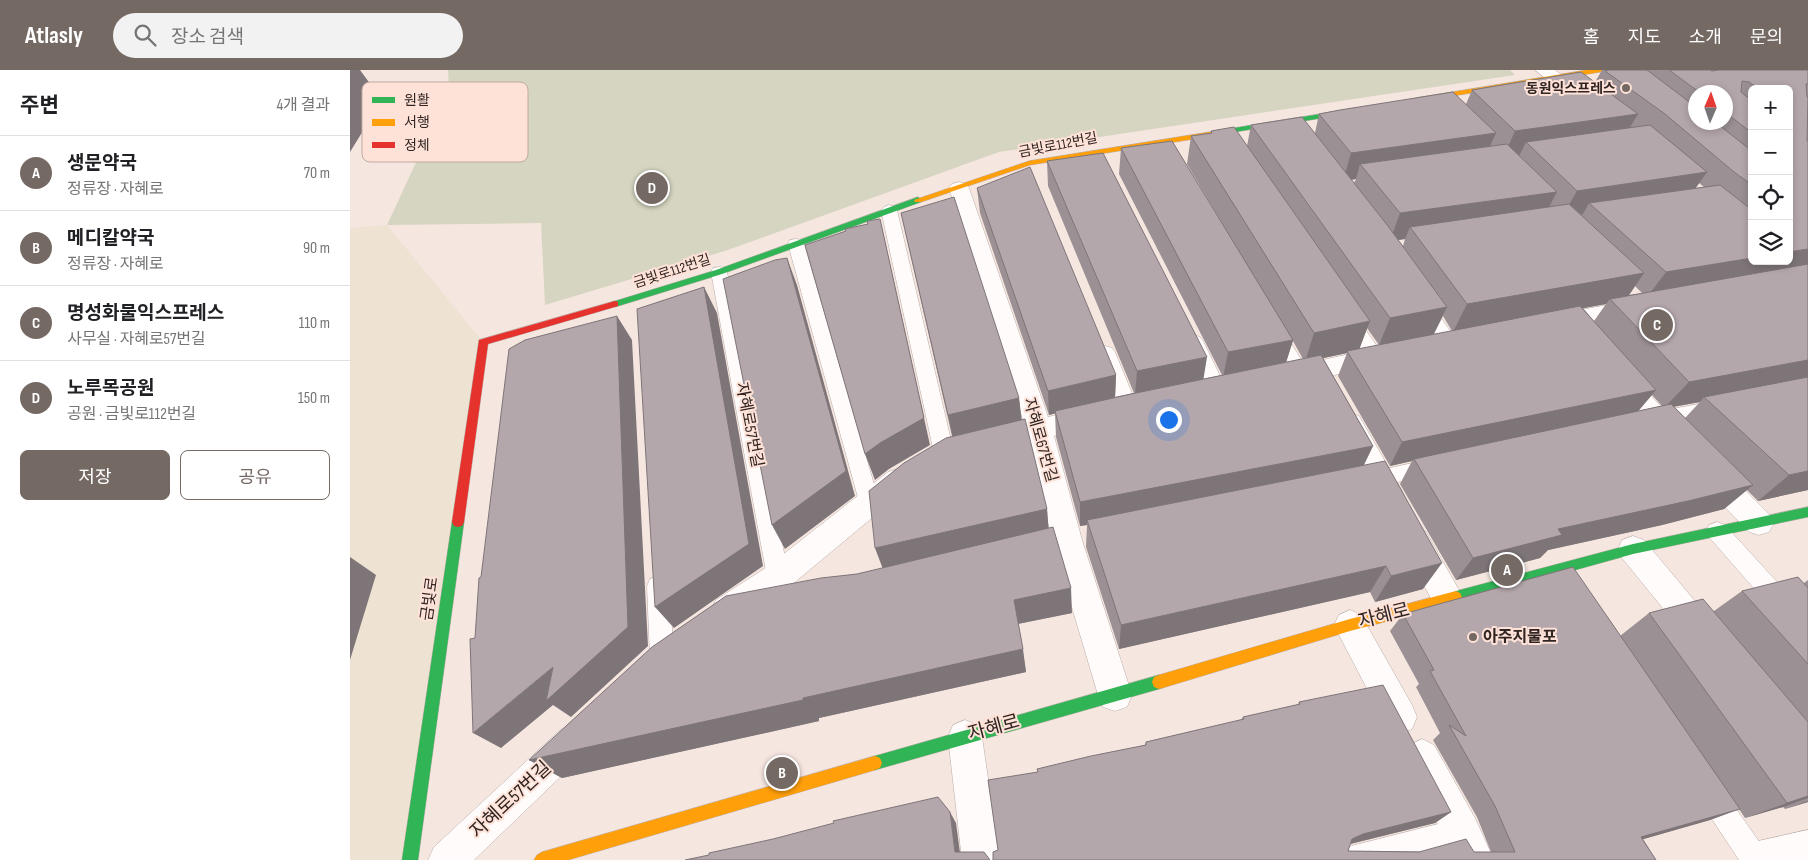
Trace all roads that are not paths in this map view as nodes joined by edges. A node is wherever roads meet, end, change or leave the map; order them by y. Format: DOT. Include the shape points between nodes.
graph roads {
  1 [pos="1600,70"];
  2 [pos="1548,73"];
  3 [pos="1431,97"];
  4 [pos="1402,102"];
  5 [pos="1590,105"];
  6 [pos="1364,108"];
  7 [pos="1445,111"];
  8 [pos="1287,121"];
  9 [pos="1222,131"];
  10 [pos="1298,136"];
  11 [pos="1164,141"];
  12 [pos="1233,148"];
  13 [pos="1099,152"];
  14 [pos="1173,158"];
  15 [pos="1029,163"];
  16 [pos="1108,170"];
  17 [pos="1036,181"];
  18 [pos="959,188"];
  19 [pos="889,210"];
  20 [pos="796,244"];
  21 [pos="719,272"];
  22 [pos="1412,288"];
  23 [pos="1337,301"];
  24 [pos="1645,301"];
  25 [pos="1267,316"];
  26 [pos="1569,320"];
  27 [pos="1187,328"];
  28 [pos="1523,328"];
  29 [pos="1099,336"];
  30 [pos="1477,337"];
  31 [pos="483,342"];
  32 [pos="1450,342"];
  33 [pos="1376,357"];
  34 [pos="1311,372"];
  35 [pos="1218,390"];
  36 [pos="1192,395"];
  37 [pos="1156,403"];
  38 [pos="1732,405"];
  39 [pos="1129,408"];
  40 [pos="1646,421"];
  41 [pos="1039,429"];
  42 [pos="944,453"];
  43 [pos="1447,464"];
  44 [pos="1380,478"];
  45 [pos="1351,484"];
  46 [pos="870,505"];
  47 [pos="1808,512"];
  48 [pos="1759,523"];
  49 [pos="1717,531"];
  50 [pos="1633,549"];
  51 [pos="656,569"];
  52 [pos="781,587"];
  53 [pos="1448,600"];
  54 [pos="707,624"];
  55 [pos="1350,625"];
  56 [pos="1808,633"];
  57 [pos="685,641"];
  58 [pos="1720,655"];
  59 [pos="662,657"];
  60 [pos="640,677"];
  61 [pos="1115,695"];
  62 [pos="590,724"];
  63 [pos="965,737"];
  64 [pos="1699,777"];
  65 [pos="1469,846"];
  66 [pos="1808,849"];
  67 [pos="410,860"];
  68 [pos="447,860"];
  69 [pos="542,860"];
  70 [pos="981,860"];
  71 [pos="1351,860"];
  72 [pos="1757,860"];
  1 -- 2 [label="street"];
  2 -- 3 [label="street"];
  2 -- 5 [label="street"];
  3 -- 4 [label="street"];
  3 -- 7 [label="lane"];
  6 -- 8 [label="street, 금빛로112번길"];
  8 -- 9 [label="street, 금빛로112번길"];
  8 -- 10 [label="lane"];
  9 -- 11 [label="street, 금빛로112번길"];
  9 -- 12 [label="lane"];
  11 -- 13 [label="street, 금빛로112번길"];
  11 -- 14 [label="lane"];
  13 -- 15 [label="street, 금빛로112번길"];
  13 -- 16 [label="lane"];
  15 -- 17 [label="lane"];
  15 -- 18 [label="street, 금빛로112번길"];
  18 -- 19 [label="street, 금빛로112번길"];
  18 -- 41 [label="street, 자혜로67번길"];
  19 -- 20 [label="street, 금빛로112번길"];
  19 -- 42 [label="lane"];
  20 -- 21 [label="street, 금빛로112번길"];
  20 -- 46 [label="lane"];
  21 -- 31 [label="street, 금빛로112번길" via="640,307"];
  21 -- 52 [label="lane, 자혜로57번길"];
  22 -- 32 [label="lane"];
  23 -- 33 [label="lane"];
  24 -- 26 [label="street"];
  25 -- 34 [label="lane"];
  26 -- 28 [label="street"];
  26 -- 40 [label="street" via="1594,348"];
  27 -- 35 [label="lane"];
  29 -- 39 [label="lane"];
  30 -- 32 [label="street"];
  31 -- 67 [label="street, 금빛로"];
  32 -- 33 [label="street"];
  33 -- 34 [label="street"];
  34 -- 35 [label="street"];
  34 -- 44 [label="street" via="1336,399"];
  35 -- 36 [label="street"];
  37 -- 39 [label="street"];
  38 -- 40 [label="lane"];
  39 -- 41 [label="street"];
  40 -- 48 [label="street"];
  41 -- 42 [label="street"];
  41 -- 61 [label="street, 자혜로67번길" via="1067,540"];
  42 -- 46 [label="street" via="900,478"];
  43 -- 44 [label="lane"];
  44 -- 45 [label="lane"];
  44 -- 53 [label="street"];
  46 -- 52 [label="street"];
  47 -- 48 [label="street, 자혜로"];
  48 -- 49 [label="street, 자혜로"];
  49 -- 50 [label="street, 자혜로"];
  49 -- 56 [label="lane"];
  50 -- 53 [label="street, 자혜로" via="1565,579"];
  50 -- 58 [label="street"];
  51 -- 59 [label="lane"];
  52 -- 54 [label="street" via="738,603"];
  53 -- 55 [label="street, 자혜로"];
  55 -- 61 [label="street, 자혜로"];
  55 -- 65 [label="street"];
  57 -- 59 [label="street"];
  59 -- 60 [label="street"];
  61 -- 63 [label="street, 자혜로"];
  62 -- 68 [label="street, 자혜로57번길"];
  63 -- 69 [label="street, 자혜로"];
  63 -- 70 [label="street"];
  64 -- 72 [label="lane"];
  65 -- 71 [label="lane"];
  66 -- 72 [label="street"];
}
